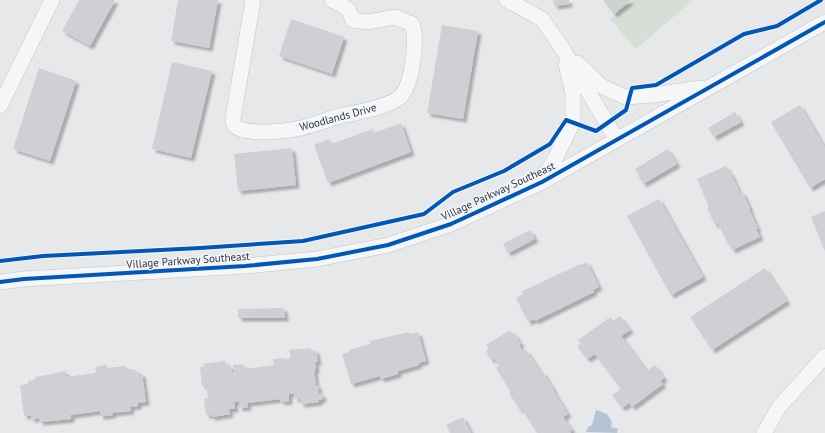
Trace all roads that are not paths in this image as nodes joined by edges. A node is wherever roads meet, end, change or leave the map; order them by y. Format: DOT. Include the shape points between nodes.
graph roads {
  1 [pos="52,0"];
  2 [pos="253,0"];
  3 [pos="332,0"];
  4 [pos="507,0"];
  5 [pos="825,22"];
  6 [pos="564,51"];
  7 [pos="710,87"];
  8 [pos="0,106"];
  9 [pos="617,140"];
  10 [pos="542,182"];
  11 [pos="0,282"];
  12 [pos="825,356"];
  13 [pos="764,433"];
  1 -- 8 [label="street"];
  2 -- 3 [label="street, Woodlands Drive" via="232,118 236,127 248,132 301,128 392,103 403,93 414,55 412,24 395,17 368,22 353,20 348,9"];
  4 -- 6 [label="street" via="542,19"];
  5 -- 7 [label="street, Village Parkway Southeast"];
  6 -- 7 [label="street" via="602,86 625,97"];
  6 -- 9 [label="street"];
  6 -- 10 [label="street" via="573,93 573,122"];
  7 -- 9 [label="street, Village Parkway Southeast"];
  9 -- 10 [label="street, Village Parkway Southeast"];
  10 -- 11 [label="street, Village Parkway Southeast" via="452,224 388,245 317,259"];
  12 -- 13 [label="street" via="779,407"];
}
